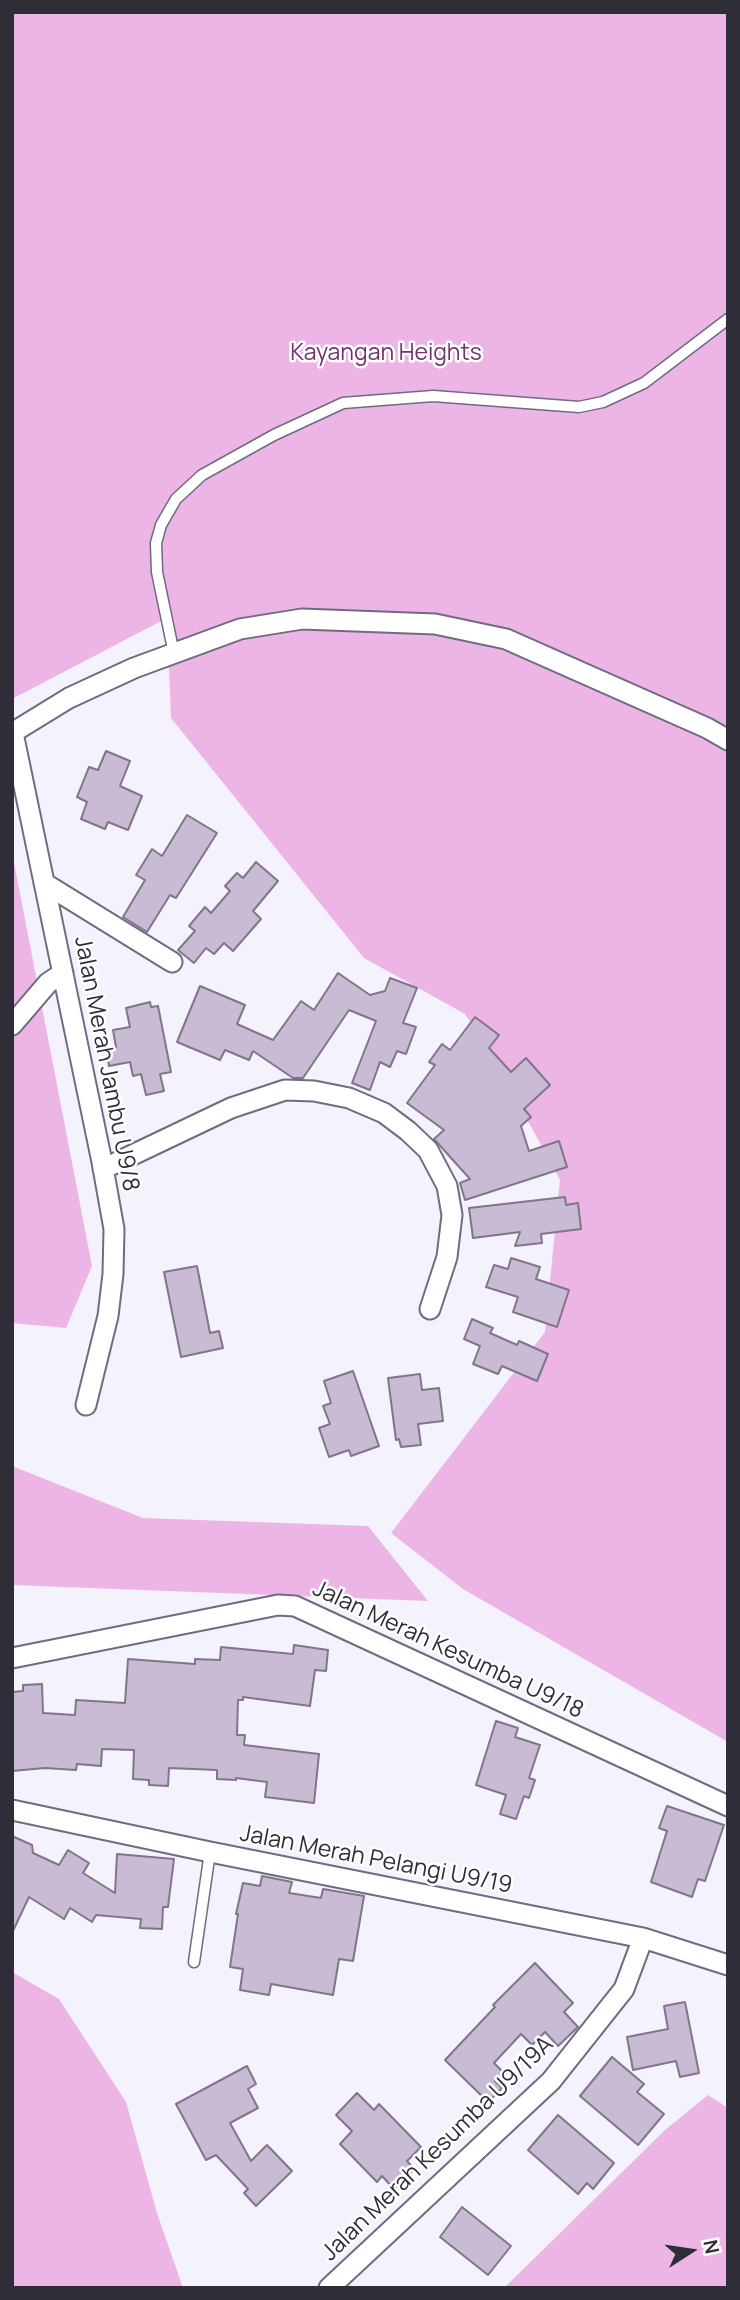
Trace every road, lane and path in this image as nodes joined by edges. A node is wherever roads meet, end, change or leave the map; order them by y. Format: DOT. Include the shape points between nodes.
graph roads {
  1 [pos="728,319"];
  2 [pos="174,654"];
  3 [pos="13,733"];
  4 [pos="728,740"];
  5 [pos="44,883"];
  6 [pos="172,962"];
  7 [pos="63,974"];
  8 [pos="12,1024"];
  9 [pos="103,1169"];
  10 [pos="429,1309"];
  11 [pos="86,1405"];
  12 [pos="12,1658"];
  13 [pos="728,1806"];
  14 [pos="12,1810"];
  15 [pos="210,1852"];
  16 [pos="643,1938"];
  17 [pos="194,1962"];
  18 [pos="728,1965"];
  19 [pos="329,2288"];
  1 -- 2 [label="lane" via="644,383 603,402 579,407 433,396 343,403 202,475 176,499 156,543 157,572"];
  2 -- 3 [label="street" via="69,698"];
  2 -- 4 [label="street" via="240,629 302,619 435,624 506,639"];
  3 -- 5 [label="street, Jalan Merah Jambu U9/8"];
  5 -- 6 [label="street"];
  5 -- 7 [label="street, Jalan Merah Jambu U9/8"];
  7 -- 8 [label="street" via="48,983"];
  7 -- 9 [label="street, Jalan Merah Jambu U9/8"];
  9 -- 10 [label="street" via="231,1108 285,1090 349,1098 384,1113 428,1150 447,1186 452,1215 447,1257"];
  9 -- 11 [label="street, Jalan Merah Jambu U9/8" via="114,1229 113,1274 108,1316"];
  12 -- 13 [label="street, Jalan Merah Kesumba U9/18" via="278,1605 295,1606"];
  14 -- 15 [label="street, Jalan Merah Pelangi U9/19"];
  15 -- 16 [label="street, Jalan Merah Pelangi U9/19"];
  15 -- 17 [label="lane"];
  16 -- 18 [label="street, Jalan Merah Pelangi U9/19"];
  16 -- 19 [label="street, Jalan Merah Kesumba U9/19A" via="624,1989 551,2081"];
}
